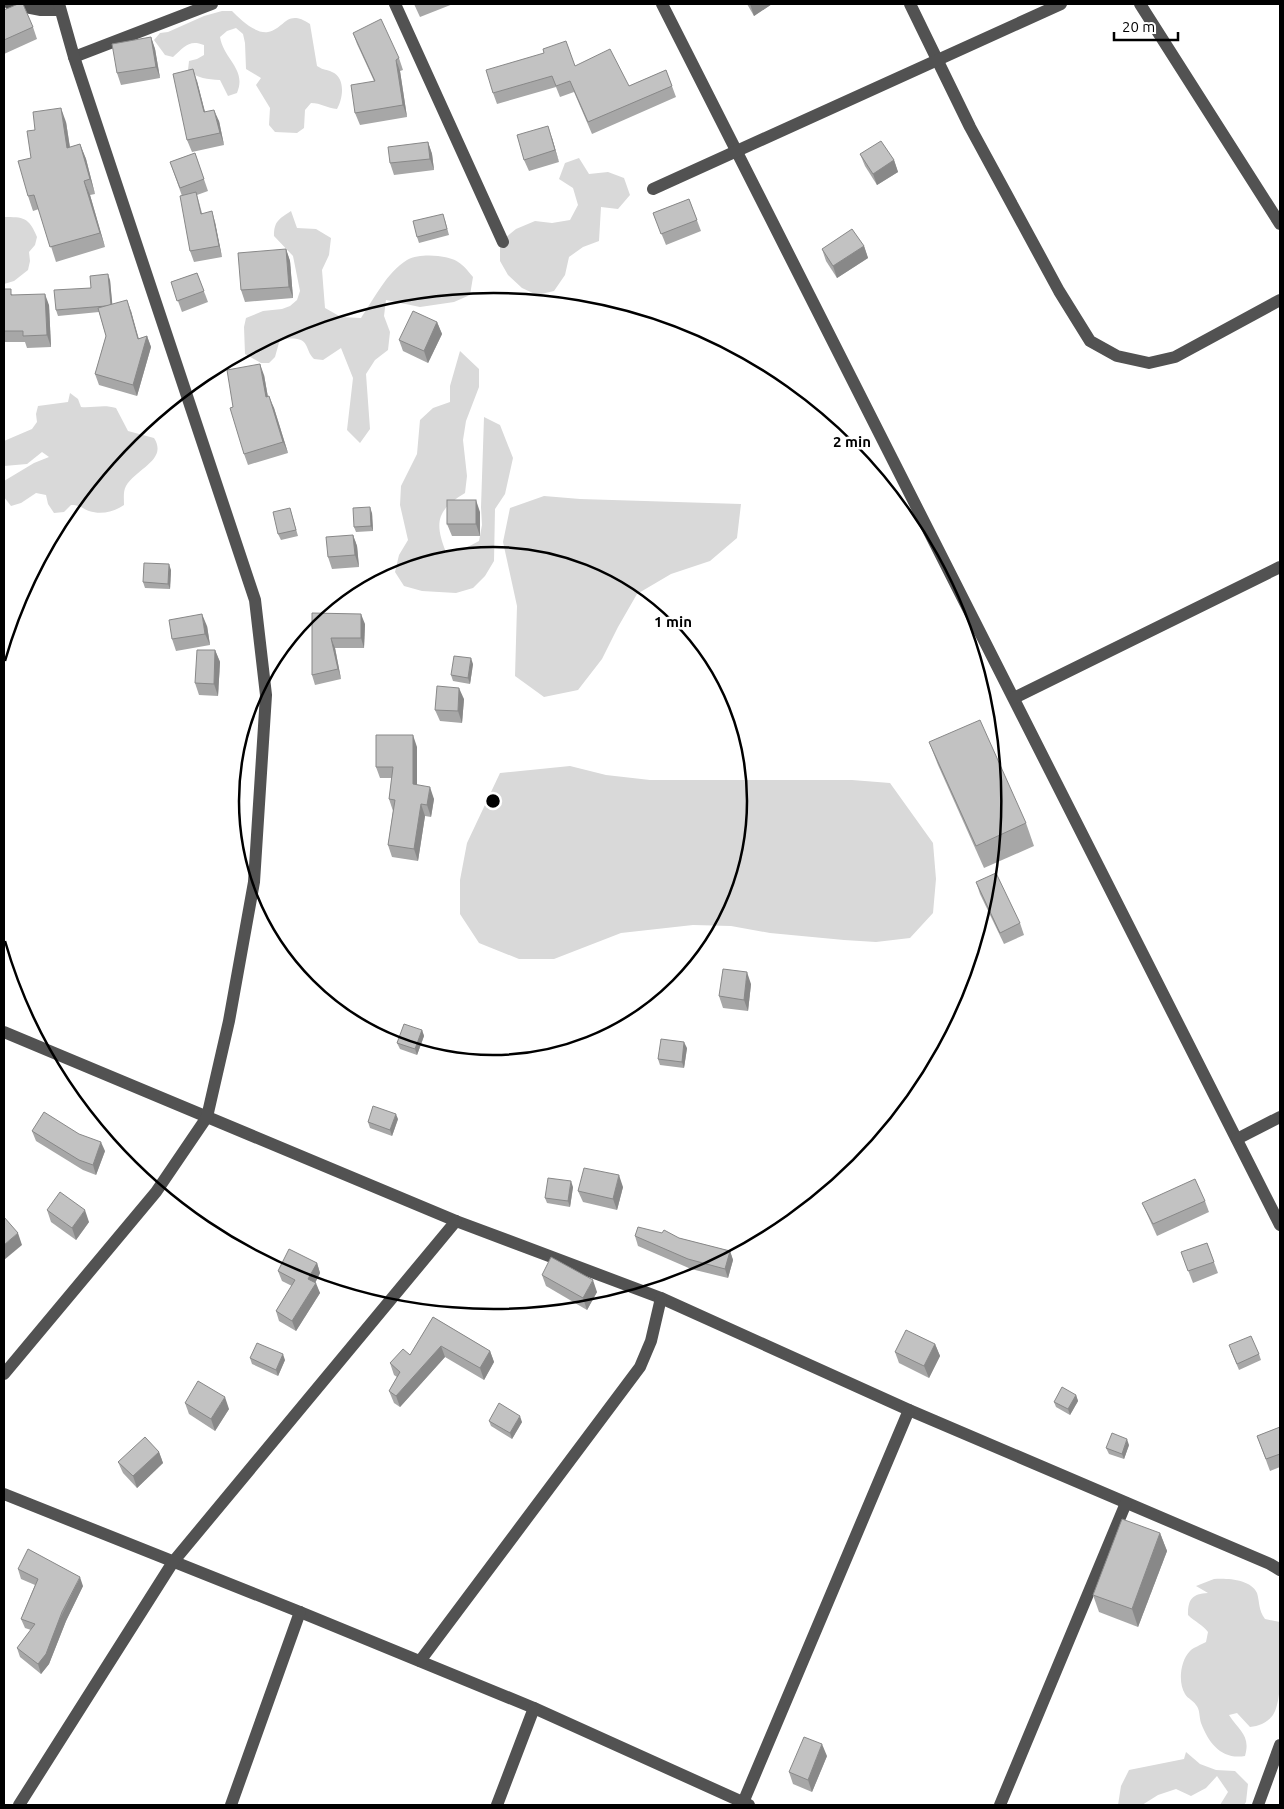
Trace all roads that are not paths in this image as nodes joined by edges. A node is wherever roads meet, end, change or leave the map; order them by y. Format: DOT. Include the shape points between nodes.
graph roads {
  1 [pos="10,4"];
  2 [pos="212,4"];
  3 [pos="395,4"];
  4 [pos="662,4"];
  5 [pos="910,4"];
  6 [pos="1061,4"];
  7 [pos="1140,4"];
  8 [pos="60,7"];
  9 [pos="74,57"];
  10 [pos="938,60"];
  11 [pos="737,151"];
  12 [pos="654,189"];
  13 [pos="1280,224"];
  14 [pos="503,242"];
  15 [pos="1280,300"];
  16 [pos="1280,567"];
  17 [pos="1014,698"];
  18 [pos="4,1032"];
  19 [pos="207,1117"];
  20 [pos="1280,1117"];
  21 [pos="1237,1139"];
  22 [pos="456,1221"];
  23 [pos="1280,1225"];
  24 [pos="661,1298"];
  25 [pos="4,1374"];
  26 [pos="909,1410"];
  27 [pos="4,1494"];
  28 [pos="1126,1503"];
  29 [pos="173,1562"];
  30 [pos="1280,1570"];
  31 [pos="300,1612"];
  32 [pos="420,1661"];
  33 [pos="534,1708"];
  34 [pos="1280,1745"];
  35 [pos="19,1805"];
  36 [pos="231,1805"];
  37 [pos="497,1805"];
  38 [pos="744,1805"];
  39 [pos="1000,1805"];
  40 [pos="1258,1805"];
  1 -- 8 [label="street" via="41,10"];
  2 -- 9 [label="street"];
  3 -- 14 [label="street"];
  4 -- 11 [label="street"];
  5 -- 10 [label="street"];
  6 -- 10 [label="street"];
  7 -- 13 [label="street"];
  8 -- 9 [label="street"];
  9 -- 19 [label="street" via="255,600 266,695 254,882 229,1021"];
  10 -- 11 [label="street"];
  10 -- 15 [label="street" via="970,127 1054,283 1090,341 1117,356 1148,363 1175,357"];
  11 -- 12 [label="street"];
  11 -- 17 [label="street"];
  16 -- 17 [label="street"];
  17 -- 21 [label="street"];
  18 -- 19 [label="street"];
  19 -- 22 [label="street"];
  19 -- 25 [label="street" via="156,1192"];
  20 -- 21 [label="street"];
  21 -- 23 [label="street"];
  22 -- 24 [label="street"];
  22 -- 29 [label="street"];
  24 -- 26 [label="street"];
  24 -- 32 [label="street" via="651,1341 640,1367"];
  26 -- 28 [label="street"];
  26 -- 38 [label="street"];
  27 -- 29 [label="street"];
  28 -- 30 [label="street"];
  28 -- 39 [label="street"];
  29 -- 31 [label="street"];
  29 -- 35 [label="street"];
  31 -- 32 [label="street"];
  31 -- 36 [label="street"];
  32 -- 33 [label="street"];
  33 -- 37 [label="street"];
  33 -- 38 [label="street"];
  34 -- 40 [label="street"];
}
